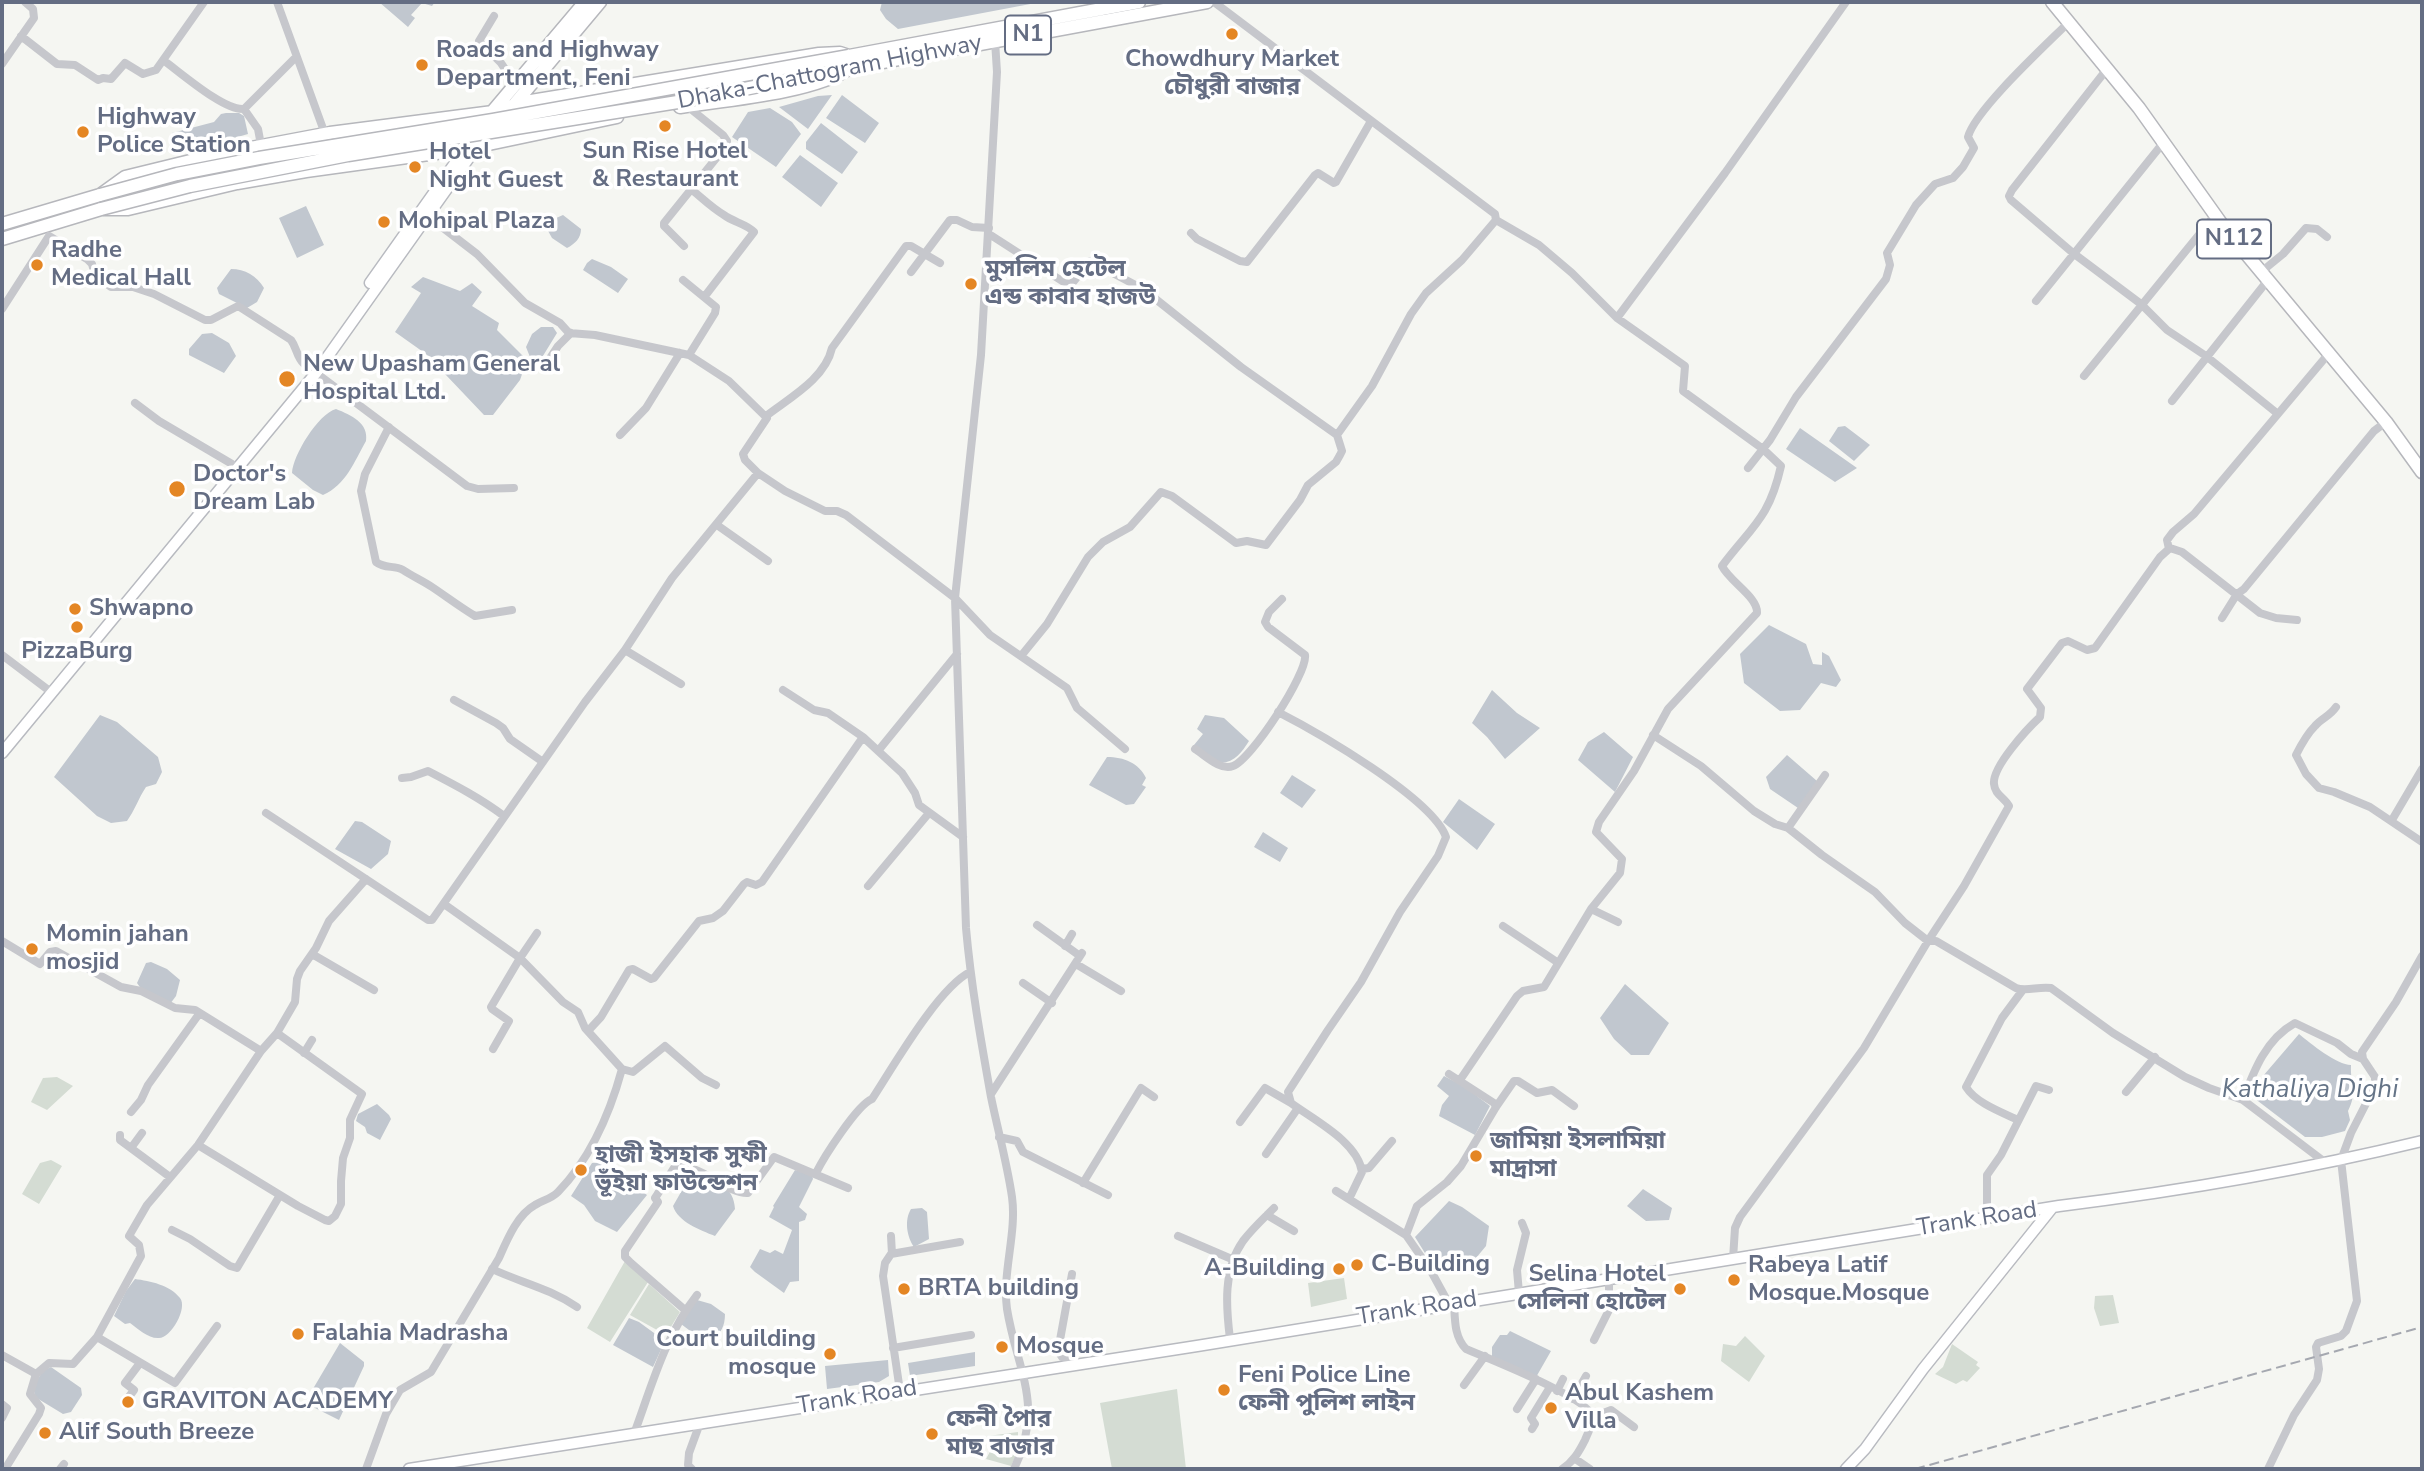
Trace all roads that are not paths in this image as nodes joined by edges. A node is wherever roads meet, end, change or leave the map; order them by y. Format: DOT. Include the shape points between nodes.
graph roads {
  1 [pos="24,2"];
  2 [pos="204,2"];
  3 [pos="277,2"];
  4 [pos="585,2"];
  5 [pos="600,2"];
  6 [pos="1139,2"];
  7 [pos="1207,2"];
  8 [pos="1214,2"];
  9 [pos="1846,2"];
  10 [pos="2052,2"];
  11 [pos="494,16"];
  12 [pos="2069,22"];
  13 [pos="21,36"];
  14 [pos="995,41"];
  15 [pos="296,57"];
  16 [pos="163,60"];
  17 [pos="850,62"];
  18 [pos="2,64"];
  19 [pos="2107,69"];
  20 [pos="515,84"];
  21 [pos="687,106"];
  22 [pos="512,107"];
  23 [pos="244,109"];
  24 [pos="493,111"];
  25 [pos="1371,121"];
  26 [pos="325,134"];
  27 [pos="2163,144"];
  28 [pos="261,145"];
  29 [pos="472,147"];
  30 [pos="691,189"];
  31 [pos="100,195"];
  32 [pos="101,209"];
  33 [pos="423,213"];
  34 [pos="2215,215"];
  35 [pos="1496,220"];
  36 [pos="2,224"];
  37 [pos="989,231"];
  38 [pos="1191,233"];
  39 [pos="2327,237"];
  40 [pos="2,239"];
  41 [pos="684,246"];
  42 [pos="2073,253"];
  43 [pos="926,254"];
  44 [pos="940,263"];
  45 [pos="911,272"];
  46 [pos="2265,277"];
  47 [pos="683,280"];
  48 [pos="705,296"];
  49 [pos="2036,301"];
  50 [pos="2141,304"];
  51 [pos="2,309"];
  52 [pos="1617,318"];
  53 [pos="571,333"];
  54 [pos="2330,352"];
  55 [pos="684,354"];
  56 [pos="2206,356"];
  57 [pos="543,369"];
  58 [pos="314,371"];
  59 [pos="2084,376"];
  60 [pos="2172,401"];
  61 [pos="135,403"];
  62 [pos="2278,414"];
  63 [pos="766,416"];
  64 [pos="2386,422"];
  65 [pos="389,427"];
  66 [pos="620,435"];
  67 [pos="1338,435"];
  68 [pos="1763,449"];
  69 [pos="232,464"];
  70 [pos="1748,468"];
  71 [pos="2422,472"];
  72 [pos="758,473"];
  73 [pos="514,488"];
  74 [pos="717,525"];
  75 [pos="2169,549"];
  76 [pos="768,561"];
  77 [pos="2237,594"];
  78 [pos="955,598"];
  79 [pos="1282,599"];
  80 [pos="512,610"];
  81 [pos="2222,618"];
  82 [pos="2297,620"];
  83 [pos="625,650"];
  84 [pos="957,654"];
  85 [pos="2,655"];
  86 [pos="1021,656"];
  87 [pos="681,684"];
  88 [pos="47,689"];
  89 [pos="783,690"];
  90 [pos="454,699"];
  91 [pos="2336,707"];
  92 [pos="1278,712"];
  93 [pos="1653,735"];
  94 [pos="863,737"];
  95 [pos="2,744"];
  96 [pos="1125,749"];
  97 [pos="1195,749"];
  98 [pos="878,751"];
  99 [pos="2,753"];
  100 [pos="543,762"];
  101 [pos="2422,769"];
  102 [pos="1825,775"];
  103 [pos="402,778"];
  104 [pos="266,813"];
  105 [pos="929,813"];
  106 [pos="504,816"];
  107 [pos="2392,820"];
  108 [pos="1788,828"];
  109 [pos="963,837"];
  110 [pos="2422,842"];
  111 [pos="366,878"];
  112 [pos="868,886"];
  113 [pos="444,904"];
  114 [pos="1591,909"];
  115 [pos="1618,922"];
  116 [pos="1037,925"];
  117 [pos="1503,926"];
  118 [pos="537,933"];
  119 [pos="1072,934"];
  120 [pos="2,941"];
  121 [pos="1927,941"];
  122 [pos="1065,946"];
  123 [pos="312,954"];
  124 [pos="2422,956"];
  125 [pos="520,958"];
  126 [pos="1080,958"];
  127 [pos="1557,962"];
  128 [pos="970,972"];
  129 [pos="1023,983"];
  130 [pos="374,990"];
  131 [pos="2022,990"];
  132 [pos="1121,991"];
  133 [pos="1052,1003"];
  134 [pos="199,1014"];
  135 [pos="589,1031"];
  136 [pos="276,1032"];
  137 [pos="312,1040"];
  138 [pos="493,1049"];
  139 [pos="261,1051"];
  140 [pos="304,1053"];
  141 [pos="2155,1057"];
  142 [pos="2363,1059"];
  143 [pos="622,1069"];
  144 [pos="1449,1074"];
  145 [pos="1460,1080"];
  146 [pos="716,1085"];
  147 [pos="2049,1090"];
  148 [pos="2126,1092"];
  149 [pos="990,1094"];
  150 [pos="1154,1097"];
  151 [pos="2243,1100"];
  152 [pos="1295,1105"];
  153 [pos="1574,1106"];
  154 [pos="1496,1107"];
  155 [pos="131,1112"];
  156 [pos="2018,1120"];
  157 [pos="1240,1122"];
  158 [pos="142,1133"];
  159 [pos="120,1135"];
  160 [pos="999,1137"];
  161 [pos="1392,1141"];
  162 [pos="2422,1141"];
  163 [pos="198,1145"];
  164 [pos="131,1148"];
  165 [pos="1266,1154"];
  166 [pos="2341,1160"];
  167 [pos="2326,1163"];
  168 [pos="1362,1169"];
  169 [pos="816,1173"];
  170 [pos="170,1177"];
  171 [pos="1083,1183"];
  172 [pos="848,1188"];
  173 [pos="1336,1191"];
  174 [pos="280,1195"];
  175 [pos="1108,1195"];
  176 [pos="1349,1199"];
  177 [pos="1274,1208"];
  178 [pos="2052,1208"];
  179 [pos="1267,1215"];
  180 [pos="1987,1219"];
  181 [pos="1522,1223"];
  182 [pos="172,1230"];
  183 [pos="1294,1231"];
  184 [pos="1406,1235"];
  185 [pos="891,1236"];
  186 [pos="1178,1236"];
  187 [pos="960,1242"];
  188 [pos="892,1254"];
  189 [pos="1732,1259"];
  190 [pos="1234,1260"];
  191 [pos="492,1269"];
  192 [pos="1072,1274"];
  193 [pos="1609,1279"];
  194 [pos="1519,1293"];
  195 [pos="697,1295"];
  196 [pos="1451,1303"];
  197 [pos="577,1307"];
  198 [pos="685,1310"];
  199 [pos="217,1326"];
  200 [pos="971,1335"];
  201 [pos="97,1337"];
  202 [pos="1230,1339"];
  203 [pos="1594,1340"];
  204 [pos="893,1348"];
  205 [pos="2,1355"];
  206 [pos="1485,1356"];
  207 [pos="140,1363"];
  208 [pos="1077,1363"];
  209 [pos="1024,1372"];
  210 [pos="36,1374"];
  211 [pos="1586,1376"];
  212 [pos="1536,1379"];
  213 [pos="1563,1379"];
  214 [pos="1464,1385"];
  215 [pos="1554,1389"];
  216 [pos="901,1391"];
  217 [pos="128,1398"];
  218 [pos="1573,1399"];
  219 [pos="1594,1400"];
  220 [pos="2,1404"];
  221 [pos="1585,1407"];
  222 [pos="1517,1409"];
  223 [pos="1592,1417"];
  224 [pos="2,1418"];
  225 [pos="700,1423"];
  226 [pos="1634,1427"];
  227 [pos="1532,1429"];
  228 [pos="634,1434"];
  229 [pos="1574,1458"];
  230 [pos="5,1469"];
  231 [pos="366,1469"];
  232 [pos="410,1469"];
  233 [pos="692,1469"];
  234 [pos="1014,1469"];
  235 [pos="1562,1469"];
  236 [pos="1590,1469"];
  237 [pos="1846,1469"];
  238 [pos="2268,1469"];
  1 -- 13 [label="street" via="35,13"];
  2 -- 16 [label="street"];
  3 -- 15 [label="street"];
  4 -- 20 [label="highway"];
  5 -- 22 [label="highway"];
  6 -- 17 [label="highway, Dhaka-Chattogram Highway / N1"];
  7 -- 14 [label="highway, Dhaka-Chattogram Highway / N1"];
  8 -- 25 [label="street"];
  9 -- 52 [label="street"];
  10 -- 12 [label="highway, N112"];
  11 -- 20 [label="street" via="479,41"];
  12 -- 19 [label="highway, N112"];
  12 -- 68 [label="street" via="1972,127 1968,137 1973,148 1964,167 1953,178 1935,184 1916,205 1887,253 1886,279 1796,397"];
  13 -- 16 [label="street" via="57,64 75,65 98,80 111,79 125,63 143,74 153,72"];
  13 -- 18 [label="street"];
  14 -- 17 [label="highway, Dhaka-Chattogram Highway / N1"];
  14 -- 37 [label="street"];
  15 -- 23 [label="street"];
  15 -- 26 [label="street"];
  16 -- 23 [label="street" via="223,103"];
  17 -- 21 [label="highway" via="837,77 815,85"];
  17 -- 22 [label="highway" via="839,53 819,54"];
  17 -- 31 [label="highway, Dhaka-Chattogram Highway / N1, bridge" via="259,158"];
  17 -- 32 [label="highway, Dhaka-Chattogram Highway / N1, bridge" via="684,101 348,155"];
  19 -- 27 [label="highway, N112"];
  19 -- 42 [label="street" via="2009,196"];
  20 -- 24 [label="highway"];
  21 -- 29 [label="highway"];
  21 -- 30 [label="street" via="727,141"];
  22 -- 24 [label="highway"];
  22 -- 29 [label="highway"];
  23 -- 28 [label="street" via="258,129"];
  24 -- 26 [label="highway"];
  24 -- 29 [label="highway"];
  25 -- 35 [label="street" via="1495,214"];
  25 -- 38 [label="street" via="1336,182 1315,175 1247,261"];
  26 -- 28 [label="highway"];
  27 -- 34 [label="highway, N112"];
  27 -- 42 [label="street"];
  28 -- 31 [label="highway" via="125,177"];
  29 -- 32 [label="highway" via="251,181 128,209"];
  29 -- 33 [label="main road"];
  30 -- 41 [label="street" via="664,223"];
  30 -- 48 [label="street" via="721,214 754,232"];
  31 -- 36 [label="highway, Dhaka-Chattogram Highway / N1"];
  32 -- 40 [label="highway, Dhaka-Chattogram Highway / N1"];
  33 -- 53 [label="street" via="477,254 525,303"];
  33 -- 58 [label="main road"];
  34 -- 46 [label="highway, N112"];
  34 -- 50 [label="street"];
  35 -- 52 [label="street" via="1548,252"];
  35 -- 67 [label="street" via="1426,293"];
  37 -- 43 [label="street" via="953,219"];
  37 -- 67 [label="street" via="1062,281 1070,284 1090,261 1143,289 1241,367"];
  37 -- 78 [label="street"];
  39 -- 46 [label="street" via="2306,228"];
  42 -- 49 [label="street"];
  42 -- 50 [label="street"];
  43 -- 44 [label="street"];
  43 -- 45 [label="street"];
  43 -- 63 [label="street" via="911,246 900,251 814,379"];
  46 -- 54 [label="highway, N112"];
  46 -- 56 [label="street" via="2264,285"];
  47 -- 48 [label="street"];
  48 -- 55 [label="street" via="716,307 715,313"];
  50 -- 56 [label="street" via="2166,330"];
  50 -- 59 [label="street"];
  51 -- 58 [label="street" via="49,236 87,259 96,275 111,287 133,287 154,294 205,320 238,306 291,340 297,357"];
  52 -- 68 [label="street" via="1685,366 1683,391"];
  53 -- 55 [label="street"];
  53 -- 57 [label="street"];
  54 -- 62 [label="street"];
  54 -- 64 [label="highway, N112"];
  55 -- 63 [label="street" via="729,381"];
  55 -- 66 [label="street" via="646,408"];
  56 -- 60 [label="street"];
  56 -- 62 [label="street"];
  58 -- 65 [label="street"];
  58 -- 69 [label="main road"];
  58 -- 99 [label="main road"];
  61 -- 69 [label="street"];
  62 -- 75 [label="street" via="2194,514 2173,532 2167,540"];
  63 -- 72 [label="street" via="743,454"];
  64 -- 71 [label="highway, N112"];
  64 -- 77 [label="street" via="2374,430"];
  65 -- 73 [label="street" via="473,489"];
  65 -- 80 [label="street" via="361,491 376,562 403,570 475,617"];
  67 -- 86 [label="street" via="1336,462 1308,485 1266,545 1236,543 1161,492 1130,527 1088,557 1047,624"];
  68 -- 70 [label="street"];
  68 -- 93 [label="street" via="1782,466 1777,486 1763,517 1722,566 1755,602 1757,613 1668,709"];
  69 -- 88 [label="main road"];
  72 -- 74 [label="street"];
  72 -- 78 [label="street" via="822,510 846,515"];
  74 -- 76 [label="street"];
  74 -- 83 [label="street" via="672,578"];
  75 -- 77 [label="street" via="2182,552"];
  75 -- 121 [label="street" via="2095,648 2087,650 2065,641 2030,683 2028,692 2042,713 1994,773 1997,795 2009,806"];
  77 -- 81 [label="street"];
  77 -- 82 [label="street" via="2260,612"];
  78 -- 84 [label="street"];
  78 -- 86 [label="street" via="990,635"];
  79 -- 92 [label="street" via="1265,622 1306,660"];
  83 -- 87 [label="street"];
  83 -- 100 [label="street"];
  84 -- 98 [label="street"];
  84 -- 109 [label="street"];
  85 -- 88 [label="street"];
  86 -- 96 [label="street" via="1067,688 1077,708"];
  88 -- 95 [label="main road"];
  89 -- 94 [label="street"];
  90 -- 100 [label="street" via="496,723"];
  91 -- 107 [label="street" via="2312,728 2296,755 2319,788"];
  92 -- 97 [label="street" via="1252,752 1233,766 1221,766"];
  92 -- 152 [label="street" via="1337,744 1387,779 1426,810 1446,837 1362,982 1288,1092"];
  93 -- 108 [label="street" via="1702,766 1754,811"];
  93 -- 114 [label="street" via="1599,821 1596,832 1623,863"];
  94 -- 98 [label="street"];
  94 -- 135 [label="street" via="762,882 747,882 723,911 698,921 654,978 629,970"];
  98 -- 105 [label="street" via="902,773 918,803"];
  100 -- 106 [label="street"];
  101 -- 107 [label="street"];
  102 -- 108 [label="street"];
  103 -- 106 [label="street" via="428,771"];
  104 -- 111 [label="street"];
  105 -- 109 [label="street"];
  105 -- 112 [label="street"];
  106 -- 113 [label="street"];
  107 -- 110 [label="street"];
  108 -- 121 [label="street" via="1875,892"];
  109 -- 128 [label="street"];
  111 -- 113 [label="street" via="428,920"];
  111 -- 123 [label="street" via="329,921"];
  113 -- 125 [label="street"];
  114 -- 115 [label="street"];
  114 -- 127 [label="street"];
  116 -- 122 [label="street"];
  117 -- 127 [label="street"];
  118 -- 125 [label="street"];
  119 -- 122 [label="street"];
  120 -- 134 [label="street" via="40,964 56,951 121,988"];
  121 -- 131 [label="street" via="1936,941"];
  121 -- 189 [label="street" via="1864,1048 1740,1217"];
  122 -- 126 [label="street"];
  123 -- 130 [label="street"];
  123 -- 136 [label="street" via="297,979 291,1010"];
  124 -- 142 [label="street" via="2364,1046"];
  125 -- 135 [label="street" via="578,1012"];
  125 -- 138 [label="street" via="491,1007 509,1021"];
  126 -- 132 [label="street"];
  126 -- 133 [label="street"];
  127 -- 145 [label="street" via="1544,986 1517,996"];
  128 -- 149 [label="street"];
  128 -- 169 [label="street" via="936,1005"];
  129 -- 133 [label="street"];
  131 -- 141 [label="street" via="2050,988"];
  131 -- 156 [label="street" via="1966,1087"];
  133 -- 149 [label="street"];
  134 -- 139 [label="street"];
  134 -- 155 [label="street"];
  135 -- 143 [label="street"];
  136 -- 139 [label="street"];
  136 -- 140 [label="street"];
  137 -- 140 [label="street"];
  139 -- 163 [label="street"];
  140 -- 174 [label="street" via="362,1096 350,1120 341,1204 335,1216 326,1220"];
  141 -- 148 [label="street"];
  141 -- 151 [label="street" via="2185,1077"];
  142 -- 151 [label="street" via="2295,1023 2280,1031 2256,1065"];
  142 -- 166 [label="street" via="2375,1077 2375,1086"];
  143 -- 146 [label="street" via="633,1072 665,1045"];
  143 -- 191 [label="street" via="599,1134 558,1192 527,1212"];
  144 -- 145 [label="street"];
  145 -- 154 [label="street"];
  147 -- 156 [label="street" via="2036,1086"];
  149 -- 160 [label="street"];
  150 -- 171 [label="street" via="1141,1088"];
  151 -- 167 [label="street"];
  152 -- 157 [label="street" via="1265,1088"];
  152 -- 165 [label="street"];
  152 -- 168 [label="street" via="1348,1145"];
  153 -- 154 [label="street" via="1552,1090 1537,1093 1516,1080"];
  154 -- 184 [label="street" via="1461,1166 1417,1206"];
  156 -- 180 [label="street" via="1987,1175"];
  158 -- 164 [label="street"];
  159 -- 164 [label="street"];
  160 -- 171 [label="street" via="1017,1140 1023,1152"];
  160 -- 209 [label="street" via="1013,1200 1007,1306"];
  161 -- 168 [label="street" via="1369,1168"];
  162 -- 166 [label="main road, Trank Road"];
  163 -- 170 [label="street"];
  163 -- 174 [label="street"];
  164 -- 170 [label="street"];
  166 -- 167 [label="main road, Trank Road"];
  166 -- 238 [label="street" via="2357,1301 2346,1331 2318,1343 2317,1380"];
  167 -- 178 [label="main road, Trank Road"];
  168 -- 176 [label="street"];
  169 -- 172 [label="street"];
  169 -- 198 [label="street" via="774,1157 743,1194 694,1170 674,1168 625,1256"];
  170 -- 201 [label="street" via="129,1234 141,1256"];
  171 -- 175 [label="street"];
  173 -- 176 [label="street"];
  174 -- 182 [label="street" via="237,1268"];
  176 -- 184 [label="street"];
  177 -- 179 [label="street"];
  178 -- 180 [label="main road, Trank Road"];
  178 -- 237 [label="main road"];
  179 -- 183 [label="street"];
  179 -- 190 [label="street" via="1242,1242"];
  180 -- 189 [label="main road, Trank Road"];
  181 -- 194 [label="street"];
  184 -- 196 [label="street"];
  185 -- 188 [label="street"];
  186 -- 190 [label="street"];
  187 -- 188 [label="street"];
  188 -- 204 [label="street" via="883,1276"];
  189 -- 193 [label="main road, Trank Road"];
  190 -- 202 [label="street" via="1226,1303"];
  191 -- 197 [label="street" via="545,1287"];
  191 -- 231 [label="street" via="431,1372 400,1390"];
  192 -- 208 [label="street" via="1058,1351"];
  193 -- 194 [label="main road, Trank Road"];
  193 -- 203 [label="street" via="1609,1310"];
  194 -- 196 [label="main road, Trank Road"];
  195 -- 198 [label="street"];
  196 -- 202 [label="main road, Trank Road"];
  196 -- 206 [label="street" via="1460,1343"];
  198 -- 228 [label="street" via="666,1343"];
  199 -- 207 [label="street" via="174,1383"];
  200 -- 204 [label="street"];
  201 -- 207 [label="street"];
  201 -- 210 [label="street" via="73,1364 49,1363"];
  202 -- 208 [label="main road, Trank Road"];
  204 -- 216 [label="street"];
  205 -- 210 [label="street"];
  206 -- 212 [label="street"];
  206 -- 214 [label="street"];
  207 -- 217 [label="street" via="125,1382 134,1390"];
  208 -- 209 [label="main road, Trank Road"];
  209 -- 216 [label="main road, Trank Road"];
  209 -- 234 [label="street" via="1027,1432"];
  210 -- 230 [label="street" via="30,1394 41,1408"];
  211 -- 218 [label="street"];
  212 -- 215 [label="street"];
  212 -- 222 [label="street"];
  213 -- 215 [label="street"];
  215 -- 218 [label="street"];
  215 -- 227 [label="street" via="1531,1419"];
  216 -- 225 [label="main road, Trank Road"];
  218 -- 221 [label="street"];
  219 -- 221 [label="street"];
  220 -- 224 [label="street" via="7,1408"];
  221 -- 223 [label="street"];
  223 -- 226 [label="street" via="1611,1410"];
  223 -- 229 [label="street" via="1591,1428"];
  225 -- 228 [label="main road, Trank Road"];
  225 -- 233 [label="street" via="689,1453"];
  228 -- 232 [label="main road, Trank Road"];
  229 -- 235 [label="street"];
  229 -- 236 [label="street"];
}
